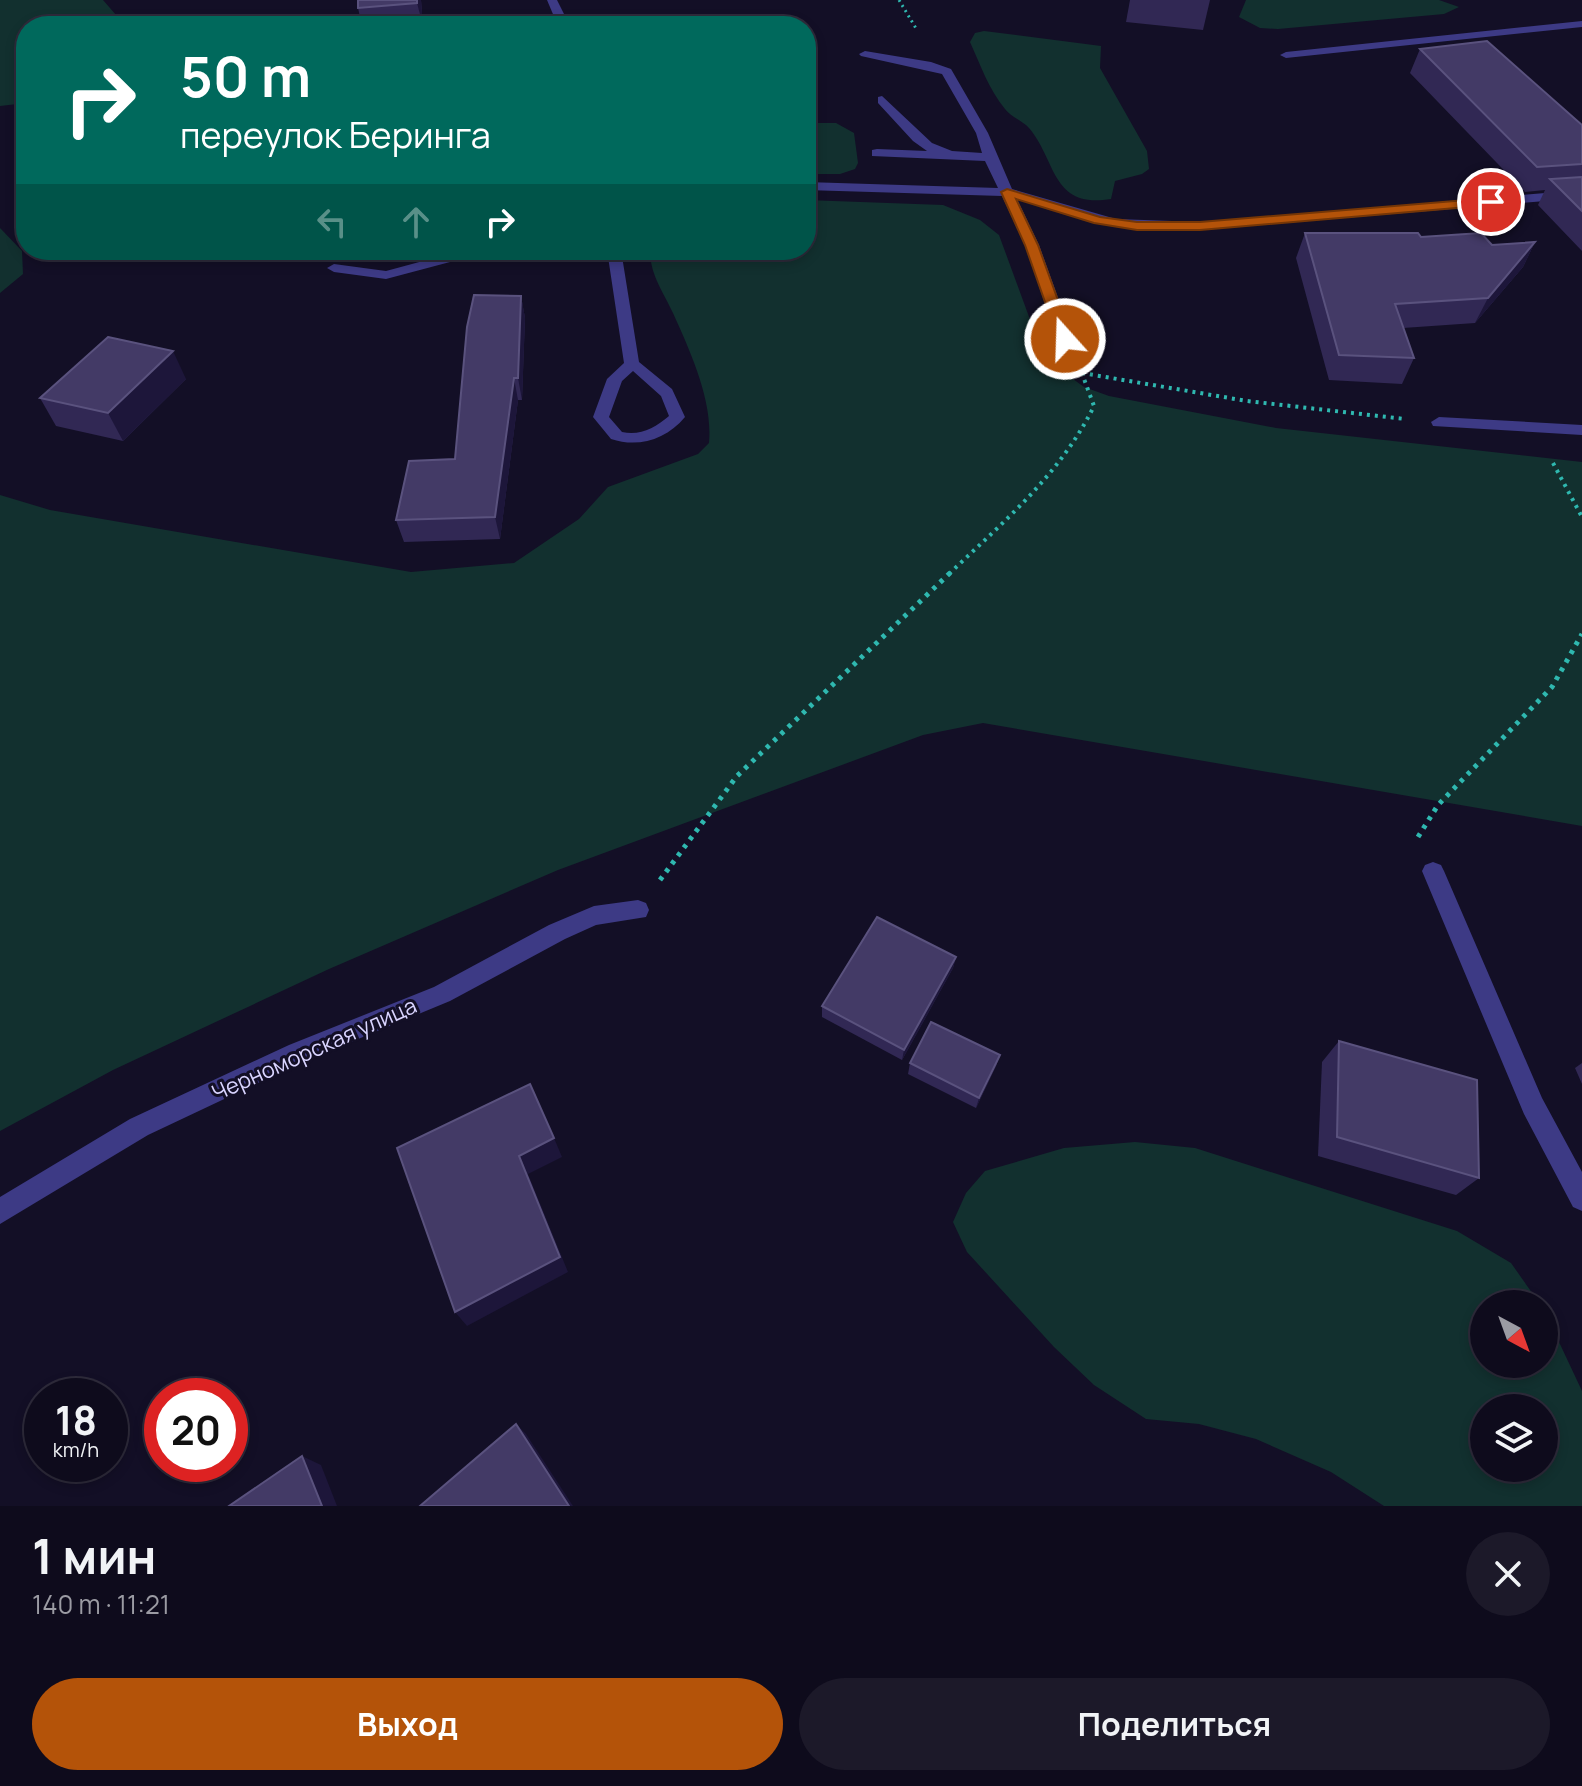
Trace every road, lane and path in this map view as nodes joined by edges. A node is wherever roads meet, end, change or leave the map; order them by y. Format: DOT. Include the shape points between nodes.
graph roads {
  1 [pos="1582,24"];
  2 [pos="865,54"];
  3 [pos="1286,55"];
  4 [pos="882,100"];
  5 [pos="877,153"];
  6 [pos="940,155"];
  7 [pos="990,157"];
  8 [pos="816,186"];
  9 [pos="1007,192"];
  10 [pos="1582,194"];
  11 [pos="442,260"];
  12 [pos="616,260"];
  13 [pos="334,268"];
  14 [pos="1065,339"];
  15 [pos="632,364"];
  16 [pos="1082,373"];
  17 [pos="1439,422"];
  18 [pos="1533,426"];
  19 [pos="1582,430"];
  20 [pos="1582,517"];
  21 [pos="1582,634"];
  22 [pos="1433,871"];
  23 [pos="638,910"];
  24 [pos="1582,1198"];
  25 [pos="0,1211"];
  1 -- 3 [label="lane"];
  2 -- 7 [label="lane" via="947,72"];
  4 -- 6 [label="lane"];
  5 -- 6 [label="lane"];
  6 -- 7 [label="lane"];
  7 -- 9 [label="lane"];
  8 -- 9 [label="lane"];
  9 -- 10 [label="lane" via="1098,220 1137,226 1200,226"];
  9 -- 14 [label="lane"];
  11 -- 13 [label="lane" via="386,275"];
  12 -- 15 [label="lane"];
  14 -- 16 [label="path"];
  15 -- 15 [label="lane" via="675,402 677,417 654,436 617,437 601,417 615,379"];
  16 -- 17 [label="path" via="1247,401"];
  16 -- 23 [label="path" via="1094,406 1077,441 1036,491 737,776"];
  17 -- 18 [label="lane"];
  18 -- 19 [label="lane"];
  18 -- 20 [label="path"];
  21 -- 22 [label="path" via="1546,697 1454,786 1421,829 1413,850"];
  22 -- 24 [label="lane" via="1533,1106"];
  23 -- 25 [label="lane, Черноморская улица" via="594,916 557,932 442,994 297,1053 139,1127"];
}
